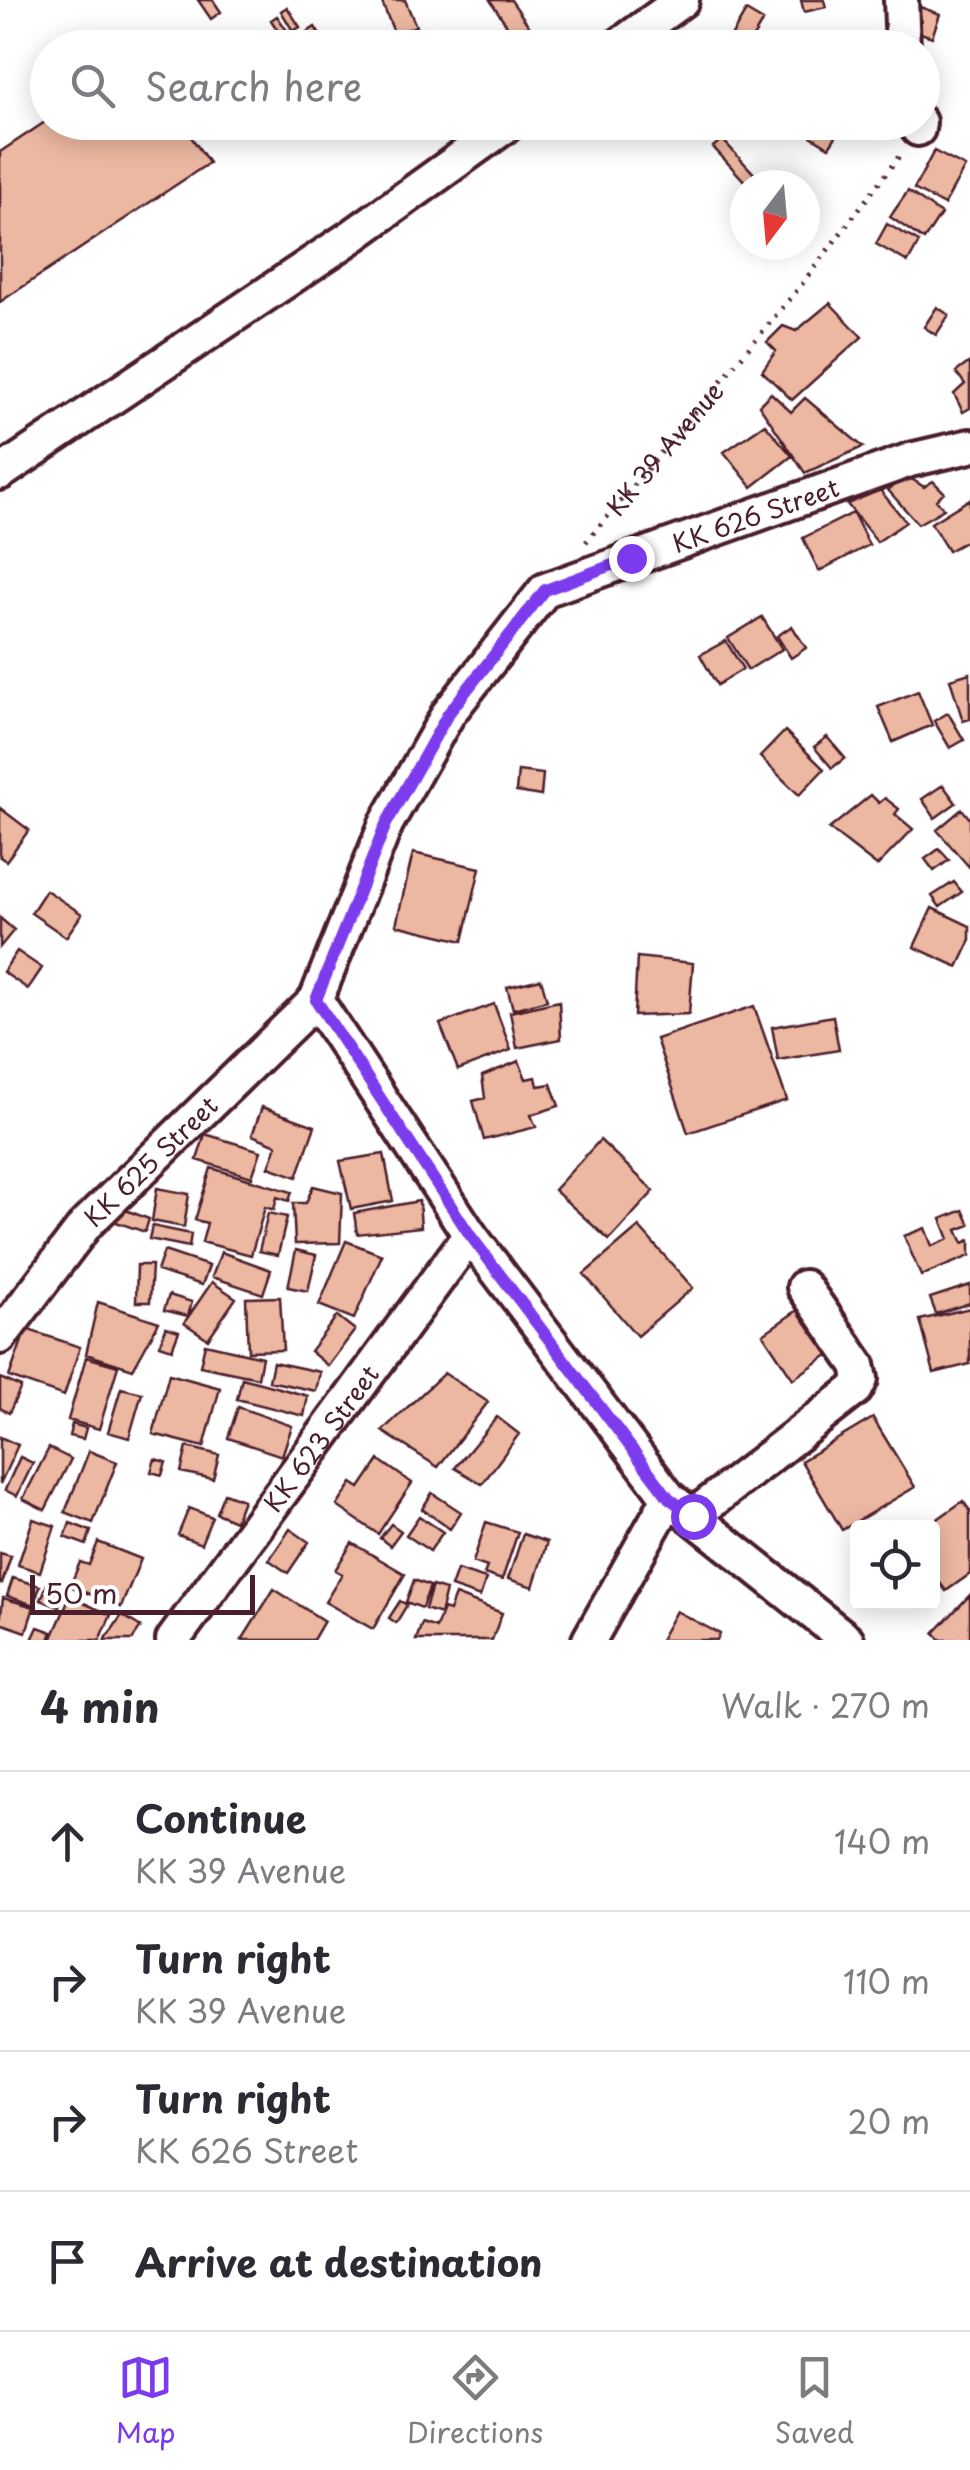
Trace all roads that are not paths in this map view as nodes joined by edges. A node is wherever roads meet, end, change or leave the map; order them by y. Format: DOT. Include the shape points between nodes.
graph roads {
  1 [pos="682,0"];
  2 [pos="901,0"];
  3 [pos="641,30"];
  4 [pos="902,30"];
  5 [pos="486,140"];
  6 [pos="970,446"];
  7 [pos="0,473"];
  8 [pos="316,1000"];
  9 [pos="470,1235"];
  10 [pos="804,1287"];
  11 [pos="0,1337"];
  12 [pos="681,1507"];
  13 [pos="173,1640"];
  14 [pos="589,1640"];
  15 [pos="847,1640"];
  1 -- 3 [label="street"];
  2 -- 4 [label="street"];
  5 -- 7 [label="street"];
  6 -- 8 [label="street, KK 626 Street" via="910,460 545,590 448,714 386,824"];
  8 -- 9 [label="street"];
  8 -- 11 [label="street, KK 625 Street" via="86,1224"];
  9 -- 12 [label="street"];
  9 -- 13 [label="street, KK 623 Street"];
  10 -- 12 [label="street" via="858,1365 856,1388"];
  12 -- 14 [label="street"];
  12 -- 15 [label="street"];
}
